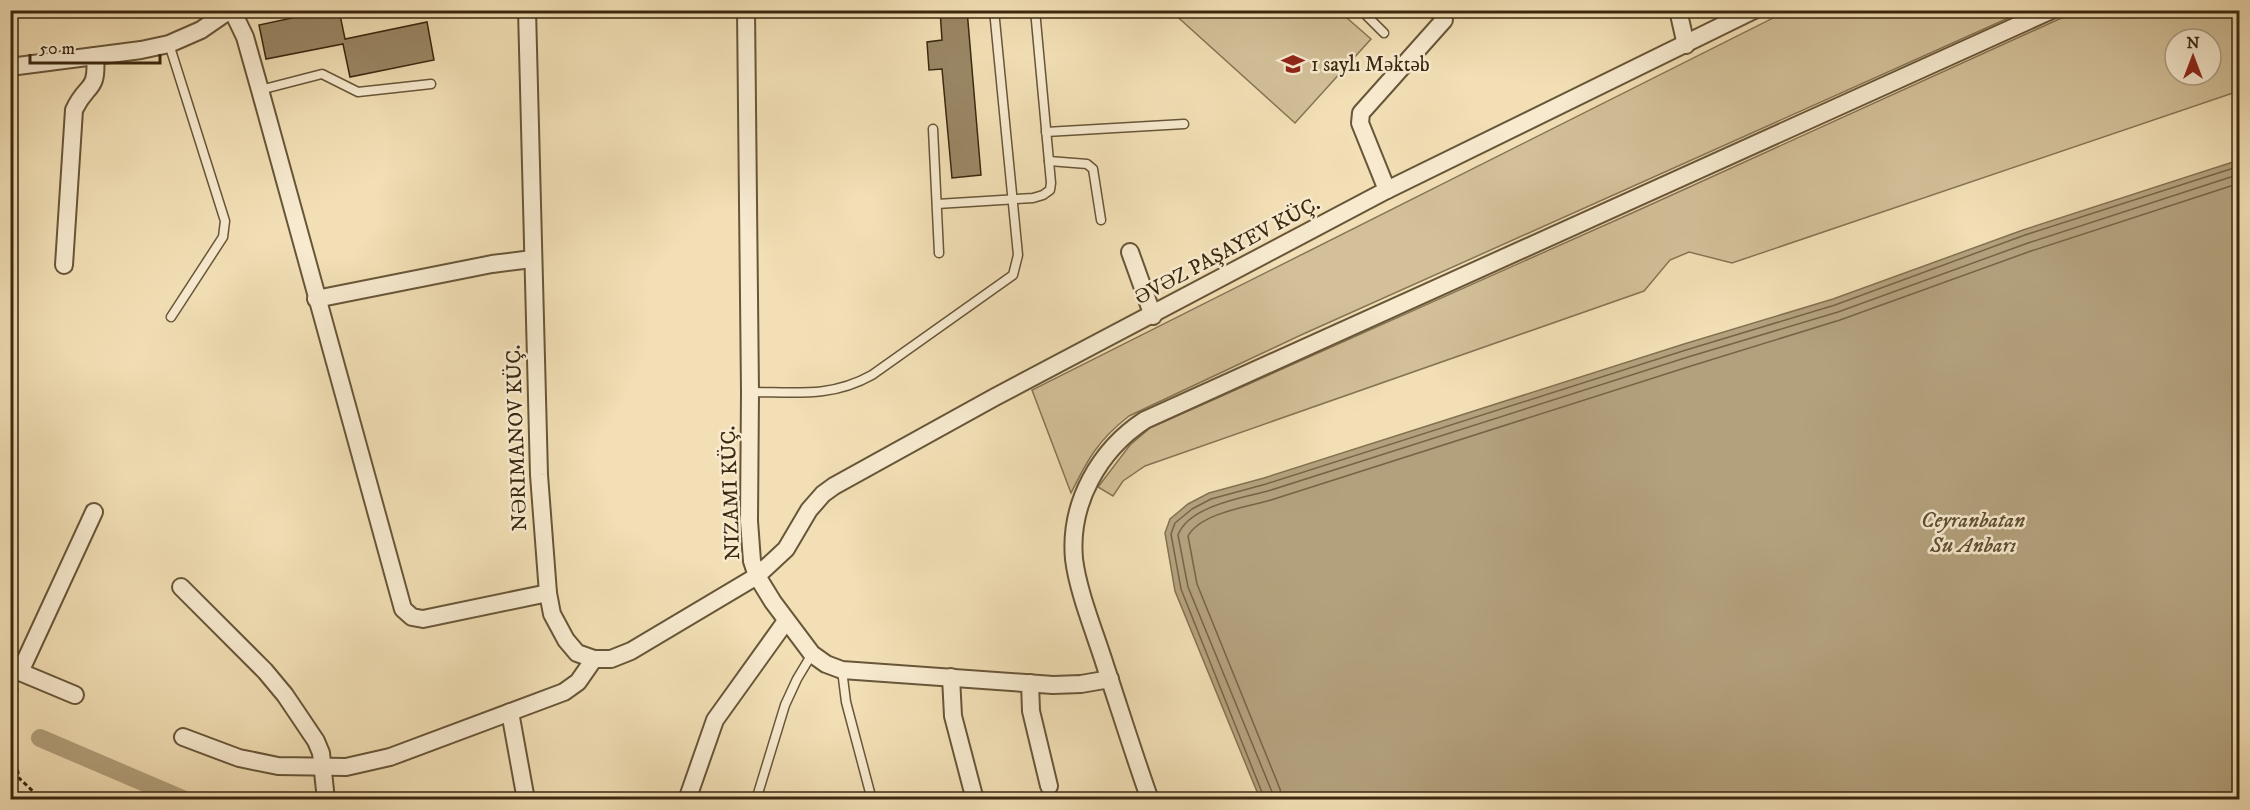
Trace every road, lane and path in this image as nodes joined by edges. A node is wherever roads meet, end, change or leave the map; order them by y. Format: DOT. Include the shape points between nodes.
graph roads {
  1 [pos="231,10"];
  2 [pos="527,10"];
  3 [pos="746,10"];
  4 [pos="994,10"];
  5 [pos="1035,10"];
  6 [pos="1361,10"];
  7 [pos="1678,10"];
  8 [pos="1754,10"];
  9 [pos="2052,10"];
  10 [pos="1444,20"];
  11 [pos="1384,33"];
  12 [pos="169,44"];
  13 [pos="1686,45"];
  14 [pos="95,56"];
  15 [pos="10,67"];
  16 [pos="431,84"];
  17 [pos="260,90"];
  18 [pos="1184,124"];
  19 [pos="933,129"];
  20 [pos="1046,132"];
  21 [pos="1049,161"];
  22 [pos="1388,190"];
  23 [pos="1012,201"];
  24 [pos="937,204"];
  25 [pos="1101,220"];
  26 [pos="1130,252"];
  27 [pos="939,253"];
  28 [pos="532,259"];
  29 [pos="64,265"];
  30 [pos="316,299"];
  31 [pos="1153,316"];
  32 [pos="171,318"];
  33 [pos="750,392"];
  34 [pos="94,512"];
  35 [pos="757,576"];
  36 [pos="181,587"];
  37 [pos="548,594"];
  38 [pos="786,621"];
  39 [pos="813,654"];
  40 [pos="594,659"];
  41 [pos="15,670"];
  42 [pos="842,670"];
  43 [pos="951,677"];
  44 [pos="1110,679"];
  45 [pos="1030,683"];
  46 [pos="75,695"];
  47 [pos="510,712"];
  48 [pos="183,737"];
  49 [pos="322,768"];
  50 [pos="1049,786"];
  51 [pos="44,800"];
  52 [pos="326,800"];
  53 [pos="526,800"];
  54 [pos="687,800"];
  55 [pos="756,800"];
  56 [pos="872,800"];
  57 [pos="975,800"];
  58 [pos="1150,800"];
  1 -- 12 [label="street" via="201,30"];
  1 -- 17 [label="street" via="244,37"];
  2 -- 28 [label="street, NƏRIMANOV KÜÇ."];
  3 -- 33 [label="street, NIZAMI KÜÇ."];
  4 -- 23 [label="lane"];
  5 -- 20 [label="lane"];
  6 -- 11 [label="lane"];
  7 -- 13 [label="street"];
  8 -- 13 [label="street, ƏVƏZ PAŞAYEV KÜÇ."];
  9 -- 44 [label="street" via="1128,431 1101,460 1087,486 1075,525 1078,580"];
  10 -- 22 [label="street" via="1361,113 1360,123"];
  12 -- 14 [label="street"];
  12 -- 32 [label="lane" via="225,221 223,237"];
  13 -- 22 [label="street, ƏVƏZ PAŞAYEV KÜÇ."];
  14 -- 15 [label="street"];
  14 -- 29 [label="street" via="94,84 74,110"];
  16 -- 17 [label="lane" via="358,92 322,74"];
  17 -- 30 [label="street"];
  18 -- 20 [label="lane"];
  19 -- 24 [label="lane"];
  20 -- 21 [label="lane"];
  21 -- 23 [label="lane" via="1050,190"];
  21 -- 25 [label="lane" via="1087,164 1093,169"];
  22 -- 31 [label="street, ƏVƏZ PAŞAYEV KÜÇ."];
  23 -- 24 [label="lane"];
  23 -- 33 [label="lane" via="1018,255 1013,275 1006,281 855,385 826,392"];
  24 -- 27 [label="lane"];
  26 -- 31 [label="street"];
  28 -- 30 [label="street"];
  28 -- 37 [label="street, NƏRIMANOV KÜÇ." via="539,475"];
  30 -- 37 [label="street" via="404,609 412,618 423,619"];
  31 -- 35 [label="street, ƏVƏZ PAŞAYEV KÜÇ." via="834,486 809,510 786,549"];
  33 -- 35 [label="street, NIZAMI KÜÇ." via="749,521"];
  34 -- 41 [label="street"];
  35 -- 38 [label="street, NIZAMI KÜÇ."];
  35 -- 40 [label="street" via="631,651 611,659"];
  36 -- 49 [label="street" via="285,695 316,741"];
  37 -- 40 [label="street, NƏRIMANOV KÜÇ." via="552,614 566,640 577,652"];
  38 -- 39 [label="street, NIZAMI KÜÇ."];
  38 -- 54 [label="street" via="715,720"];
  39 -- 42 [label="street, NIZAMI KÜÇ."];
  39 -- 55 [label="lane" via="785,705"];
  40 -- 47 [label="street" via="578,682 564,692"];
  41 -- 46 [label="street"];
  41 -- 51 [label="path" via="12,735 19,778"];
  42 -- 43 [label="street, NIZAMI KÜÇ."];
  42 -- 56 [label="lane" via="846,702"];
  43 -- 45 [label="street, NIZAMI KÜÇ."];
  43 -- 57 [label="street" via="953,716"];
  44 -- 45 [label="street, NIZAMI KÜÇ." via="1081,684"];
  44 -- 58 [label="street"];
  45 -- 50 [label="street" via="1031,711"];
  47 -- 49 [label="street" via="390,757"];
  47 -- 53 [label="street"];
  48 -- 49 [label="street" via="240,758 278,766"];
  49 -- 52 [label="street"];
}
